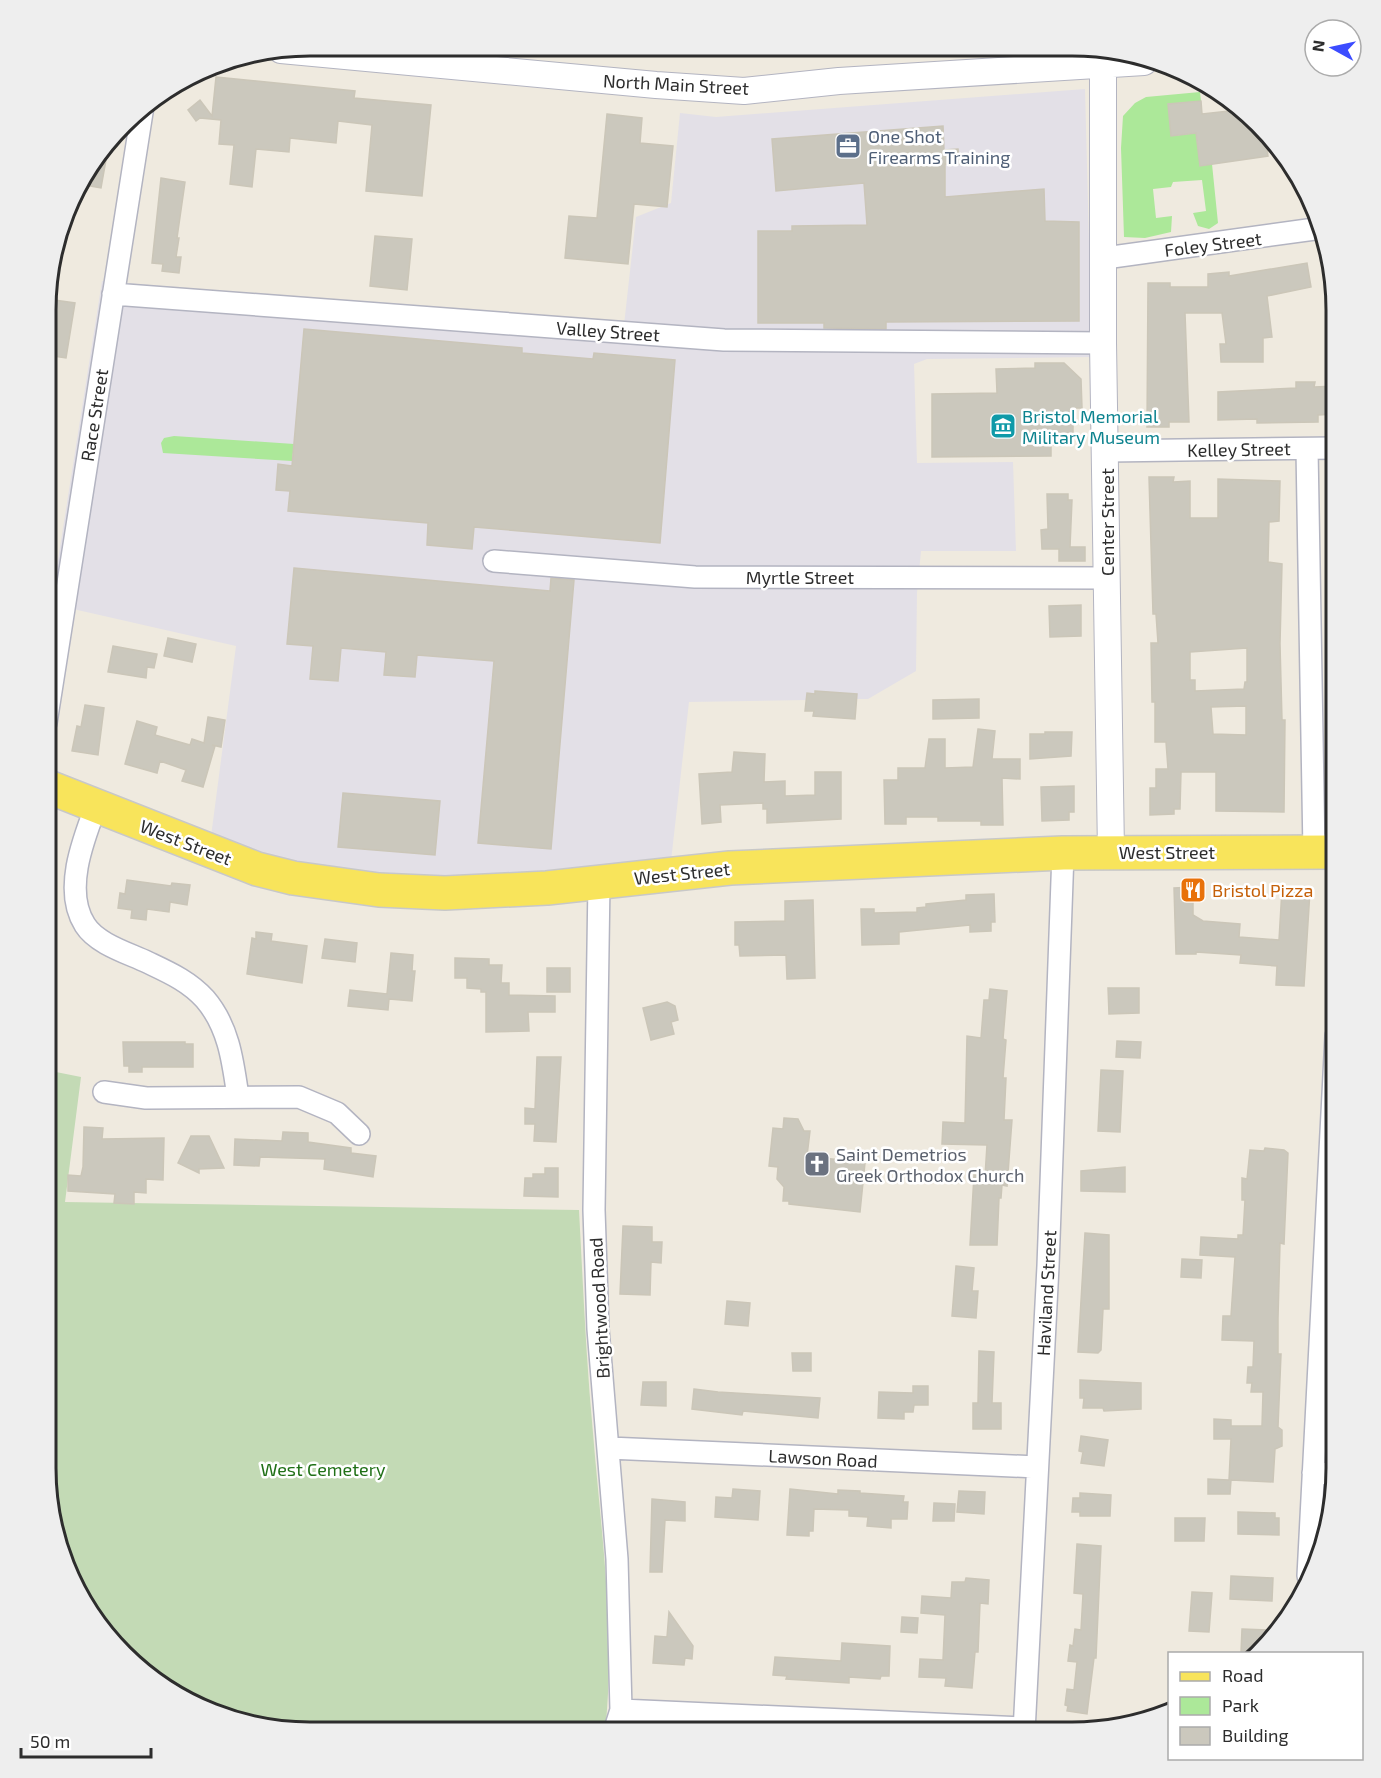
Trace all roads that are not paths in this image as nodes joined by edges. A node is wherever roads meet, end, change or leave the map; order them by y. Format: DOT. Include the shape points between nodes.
graph roads {
  1 [pos="345,56"];
  2 [pos="1095,57"];
  3 [pos="1103,58"];
  4 [pos="141,120"];
  5 [pos="1312,229"];
  6 [pos="1105,258"];
  7 [pos="114,294"];
  8 [pos="1103,343"];
  9 [pos="1326,448"];
  10 [pos="1307,449"];
  11 [pos="1107,451"];
  12 [pos="494,561"];
  13 [pos="1108,578"];
  14 [pos="56,660"];
  15 [pos="56,790"];
  16 [pos="96,806"];
  17 [pos="1111,852"];
  18 [pos="1325,852"];
  19 [pos="1063,853"];
  20 [pos="599,882"];
  21 [pos="104,1092"];
  22 [pos="238,1097"];
  23 [pos="359,1134"];
  24 [pos="1326,1274"];
  25 [pos="609,1448"];
  26 [pos="1037,1467"];
  27 [pos="1313,1473"];
  28 [pos="1326,1474"];
  29 [pos="1309,1558"];
  30 [pos="621,1710"];
  31 [pos="617,1722"];
  32 [pos="736,1722"];
  33 [pos="1024,1722"];
  1 -- 2 [label="street, North Main Street" via="744,91"];
  3 -- 6 [label="street, Center Street"];
  4 -- 7 [label="street, Race Street"];
  5 -- 6 [label="street, Foley Street"];
  6 -- 8 [label="street, Center Street"];
  7 -- 8 [label="street, Valley Street" via="724,340"];
  7 -- 14 [label="street, Race Street"];
  8 -- 11 [label="street, Center Street"];
  9 -- 10 [label="street, Kelley Street"];
  10 -- 11 [label="street, Kelley Street"];
  10 -- 18 [label="street"];
  11 -- 13 [label="street, Center Street"];
  12 -- 13 [label="street, Myrtle Street" via="695,577"];
  13 -- 17 [label="street, Center Street"];
  15 -- 16 [label="main road, West Street"];
  16 -- 20 [label="main road, West Street" via="224,857 293,878 379,890 445,893"];
  16 -- 22 [label="street" via="76,872 75,904 85,927 110,945 179,976 205,999 230,1041"];
  17 -- 18 [label="main road, West Street"];
  17 -- 19 [label="main road, West Street"];
  19 -- 20 [label="main road, West Street" via="730,868"];
  19 -- 26 [label="street, Haviland Street"];
  20 -- 25 [label="street, Brightwood Road" via="594,1210 598,1329"];
  21 -- 22 [label="street" via="146,1098"];
  22 -- 23 [label="street" via="299,1097 338,1113"];
  24 -- 27 [label="street"];
  25 -- 26 [label="street, Lawson Road"];
  25 -- 30 [label="street, Brightwood Road"];
  26 -- 33 [label="street, Haviland Street"];
  27 -- 28 [label="street"];
  27 -- 29 [label="street"];
  30 -- 31 [label="street, Brightwood Road"];
  30 -- 32 [label="street"];
}
